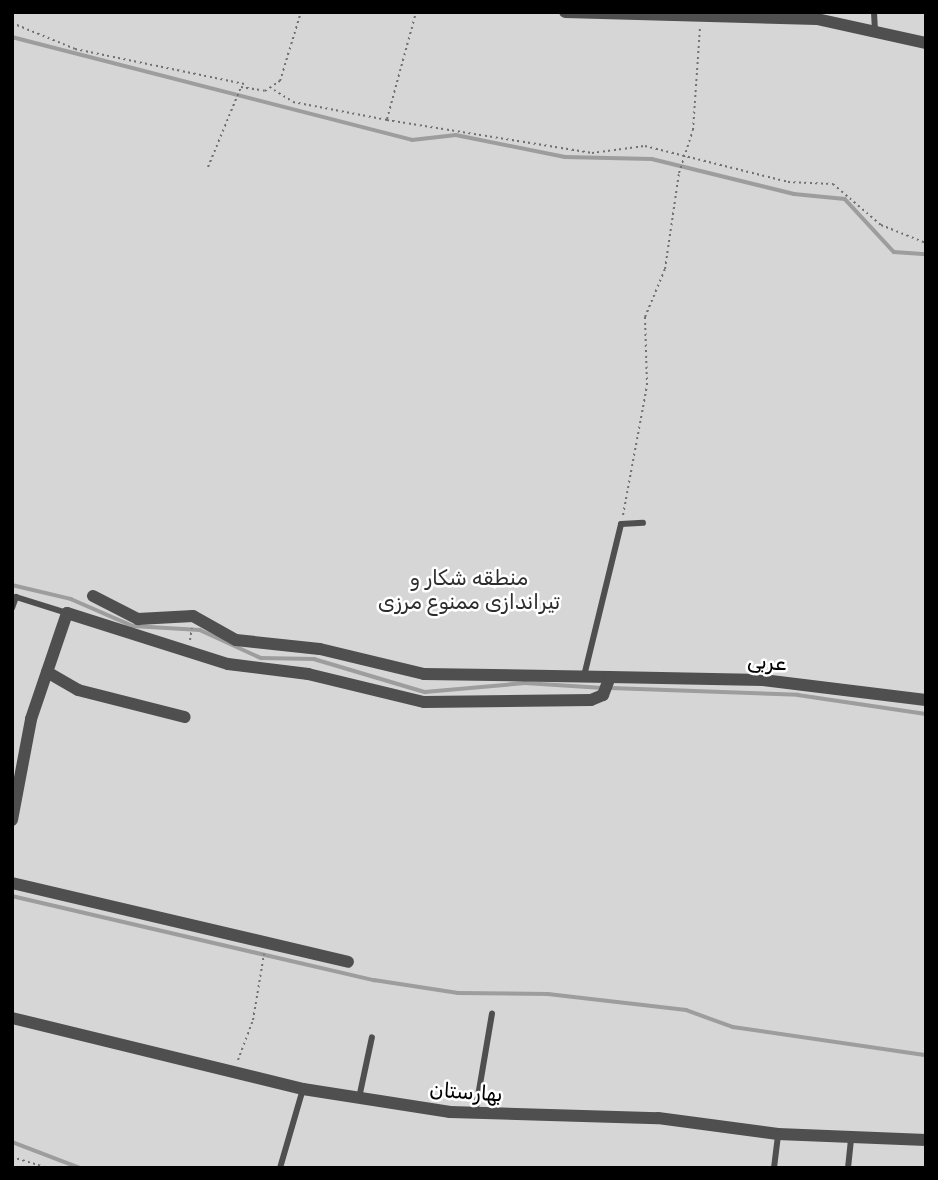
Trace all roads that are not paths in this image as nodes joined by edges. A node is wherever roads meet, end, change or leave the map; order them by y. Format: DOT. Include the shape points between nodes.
graph roads {
  1 [pos="874,12"];
  2 [pos="572,13"];
  3 [pos="876,36"];
  4 [pos="926,43"];
  5 [pos="643,523"];
  6 [pos="93,596"];
  7 [pos="12,608"];
  8 [pos="67,613"];
  9 [pos="47,672"];
  10 [pos="584,676"];
  11 [pos="607,685"];
  12 [pos="926,700"];
  13 [pos="185,717"];
  14 [pos="12,820"];
  15 [pos="12,883"];
  16 [pos="348,962"];
  17 [pos="492,1013"];
  18 [pos="12,1018"];
  19 [pos="372,1037"];
  20 [pos="303,1088"];
  21 [pos="359,1100"];
  22 [pos="475,1114"];
  23 [pos="778,1134"];
  24 [pos="851,1139"];
  25 [pos="926,1140"];
  26 [pos="280,1168"];
  27 [pos="774,1168"];
  28 [pos="848,1168"];
  1 -- 3 [label="lane"];
  2 -- 3 [label="street" via="699,20 817,19"];
  3 -- 4 [label="street"];
  5 -- 10 [label="lane" via="621,524"];
  6 -- 10 [label="street" via="138,619 193,616 236,640 320,649 424,674"];
  7 -- 8 [label="lane" via="16,597"];
  8 -- 9 [label="street"];
  8 -- 11 [label="street" via="228,664 308,674 424,702 591,700"];
  9 -- 13 [label="street" via="78,691"];
  9 -- 14 [label="street"];
  10 -- 11 [label="street"];
  11 -- 12 [label="street, عربی" via="763,680"];
  15 -- 16 [label="street"];
  17 -- 22 [label="lane"];
  18 -- 20 [label="street, بهارستان"];
  19 -- 21 [label="lane"];
  20 -- 21 [label="street, بهارستان"];
  20 -- 26 [label="lane"];
  21 -- 22 [label="street, بهارستان"];
  22 -- 23 [label="street, بهارستان" via="657,1118"];
  23 -- 24 [label="street, بهارستان"];
  23 -- 27 [label="lane"];
  24 -- 25 [label="street, بهارستان"];
  24 -- 28 [label="lane"];
}
